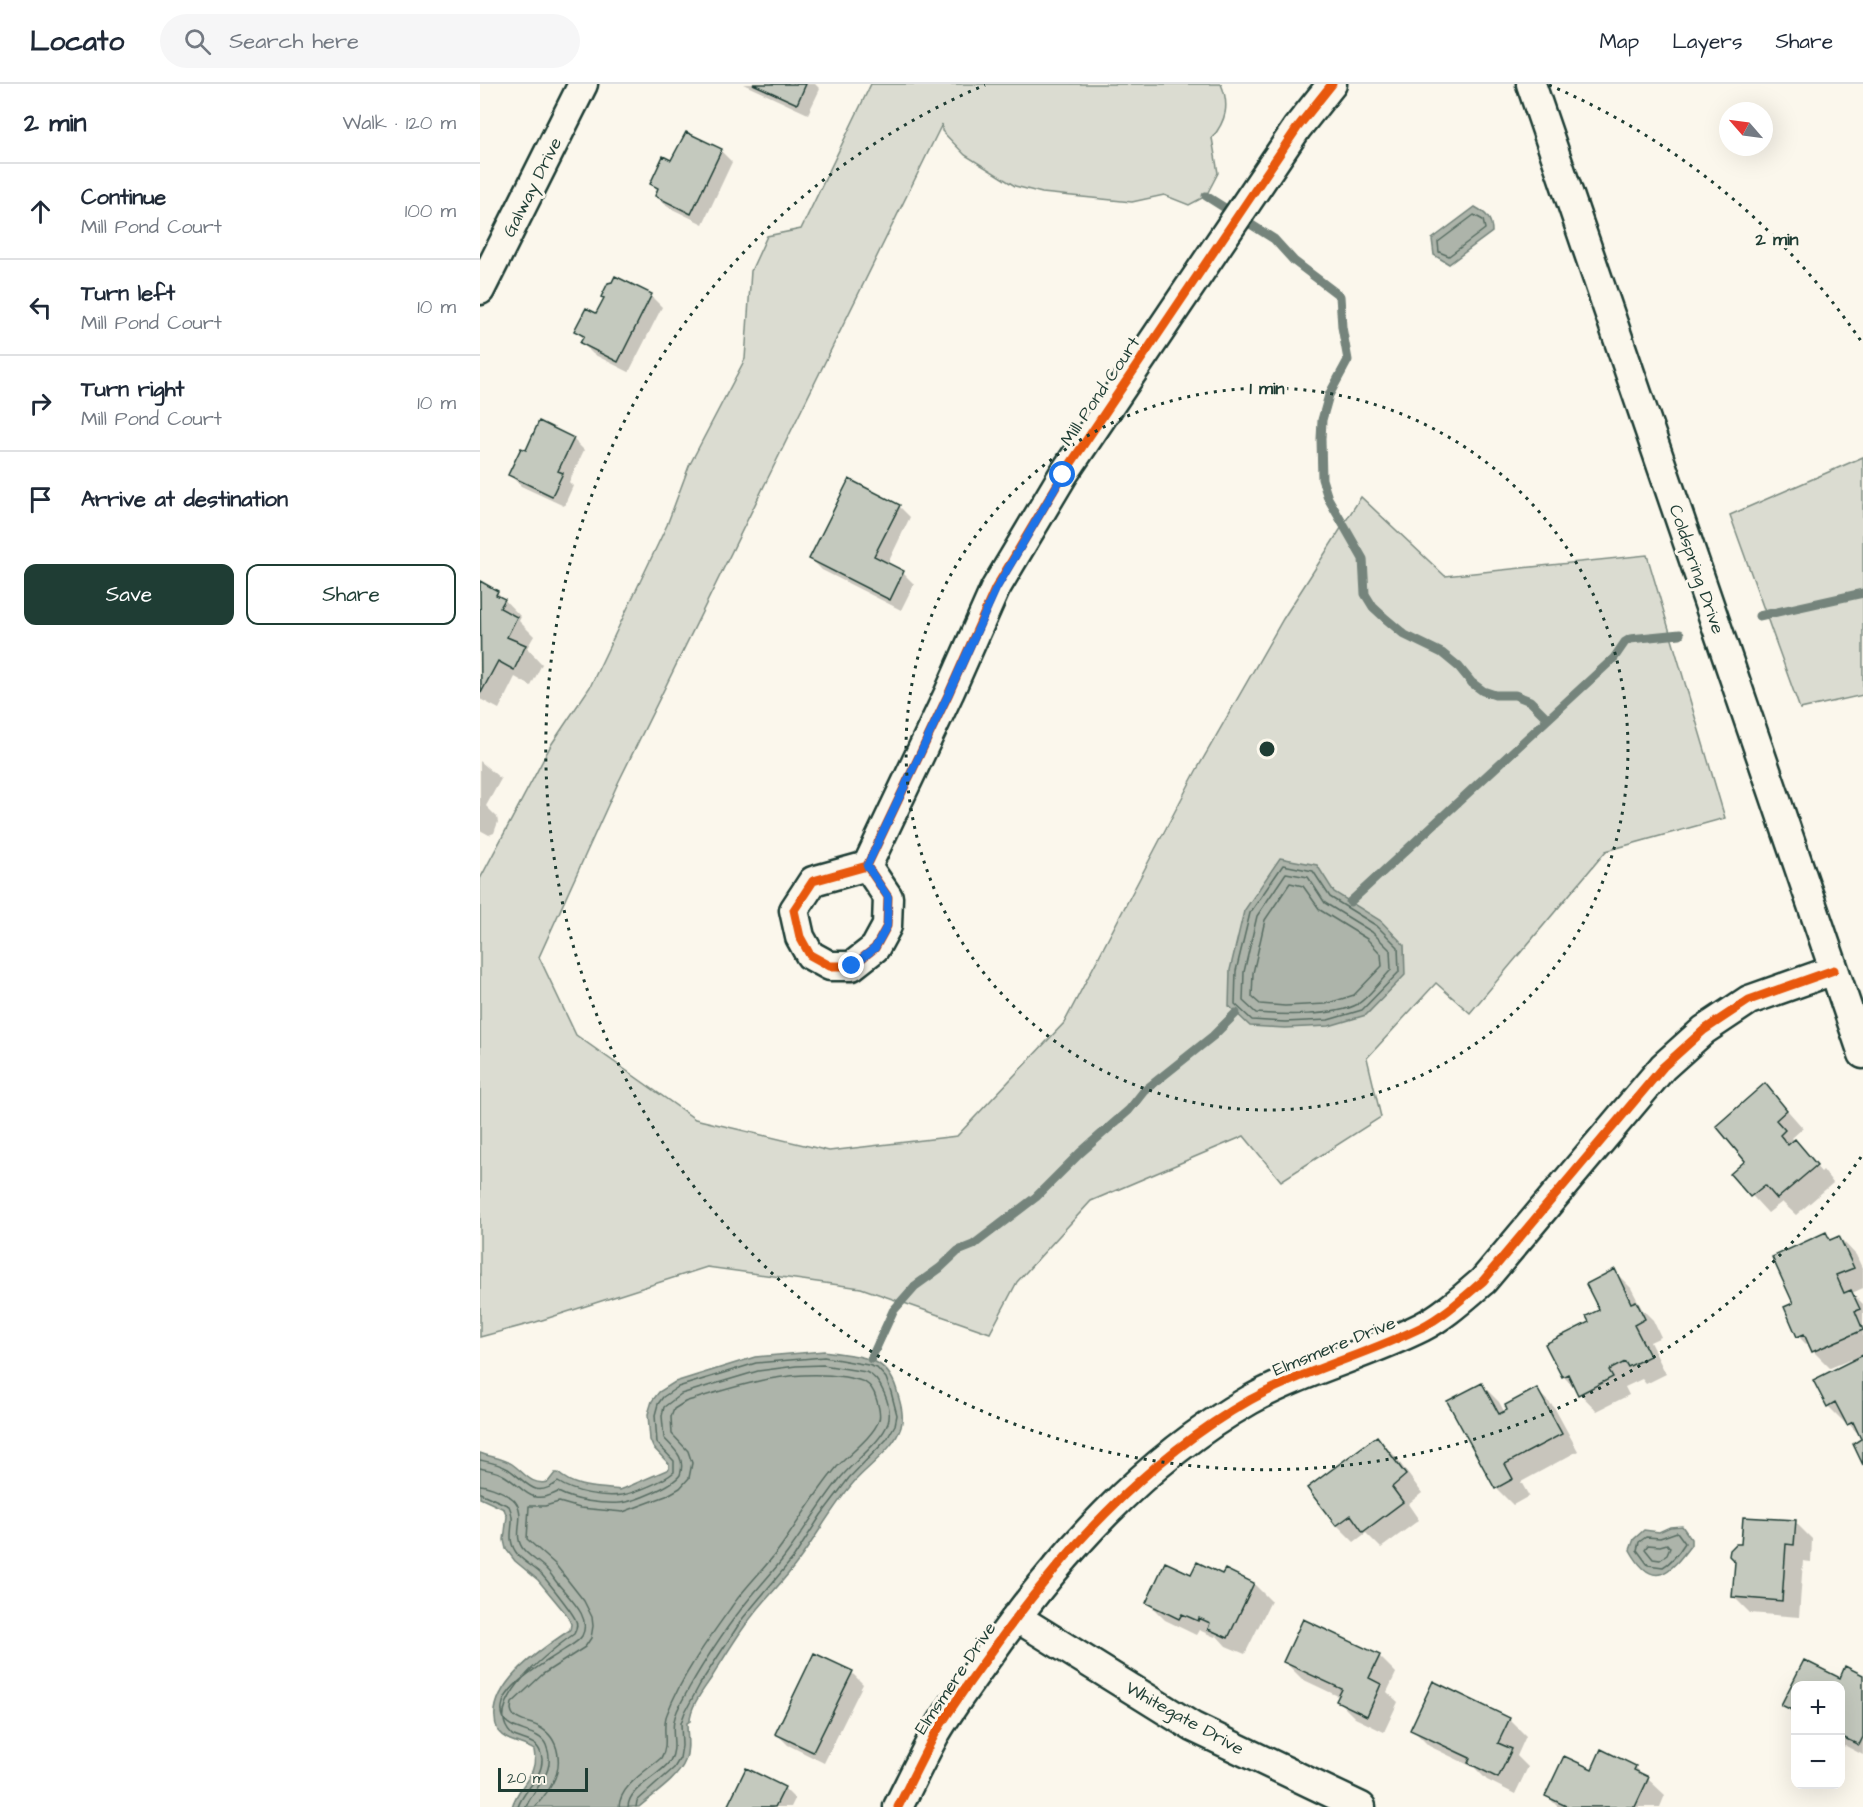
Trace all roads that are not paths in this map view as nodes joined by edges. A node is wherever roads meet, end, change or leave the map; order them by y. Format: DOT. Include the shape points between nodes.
graph roads {
  1 [pos="583,84"];
  2 [pos="1332,84"];
  3 [pos="1531,84"];
  4 [pos="480,290"];
  5 [pos="867,866"];
  6 [pos="1834,970"];
  7 [pos="1863,1054"];
  8 [pos="1016,1617"];
  9 [pos="898,1807"];
  10 [pos="1360,1807"];
  1 -- 4 [label="street, Galway Drive"];
  2 -- 5 [label="street, Mill Pond Court" via="1297,128 1070,465 1001,580"];
  3 -- 6 [label="street, Coldspring Drive"];
  6 -- 7 [label="street, Coldspring Drive"];
  6 -- 8 [label="street, Elmsmere Drive" via="1749,1000 1704,1030 1663,1067 1483,1281 1423,1327 1280,1384 1180,1448 1100,1518"];
  8 -- 9 [label="street, Elmsmere Drive" via="936,1733"];
  8 -- 10 [label="street, Whitegate Drive" via="1193,1727"];
}
